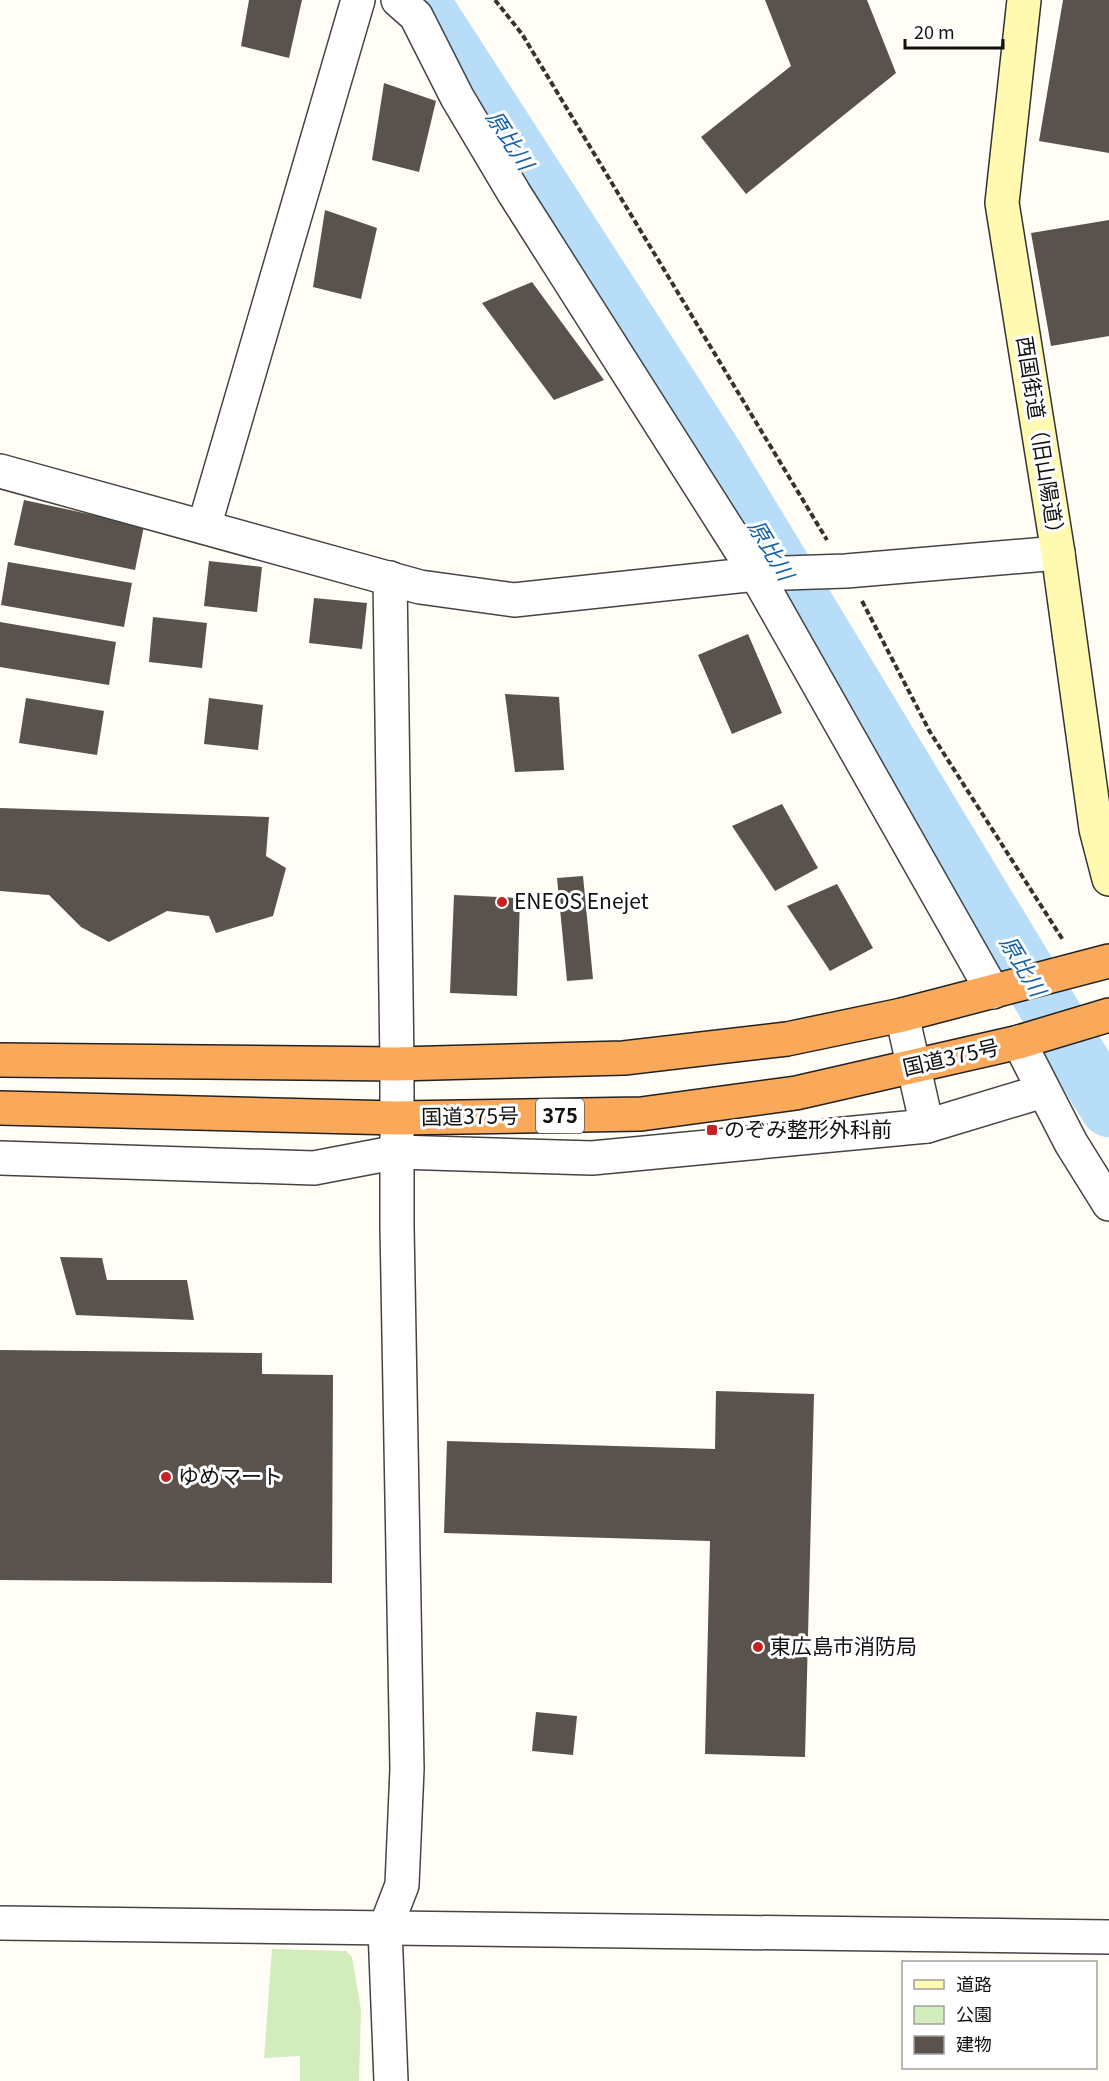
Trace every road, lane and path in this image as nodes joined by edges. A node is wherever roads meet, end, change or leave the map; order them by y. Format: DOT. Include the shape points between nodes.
graph roads {
  1 [pos="358,0"];
  2 [pos="398,0"];
  3 [pos="495,0"];
  4 [pos="1024,0"];
  5 [pos="0,471"];
  6 [pos="204,527"];
  7 [pos="1058,553"];
  8 [pos="836,571"];
  9 [pos="763,574"];
  10 [pos="390,578"];
  11 [pos="1109,879"];
  12 [pos="1095,965"];
  13 [pos="993,992"];
  14 [pos="902,1015"];
  15 [pos="1109,1015"];
  16 [pos="1019,1042"];
  17 [pos="0,1060"];
  18 [pos="397,1064"];
  19 [pos="915,1066"];
  20 [pos="1043,1091"];
  21 [pos="0,1108"];
  22 [pos="397,1118"];
  23 [pos="927,1126"];
  24 [pos="398,1152"];
  25 [pos="0,1158"];
  26 [pos="1109,1204"];
  27 [pos="0,1923"];
  28 [pos="385,1929"];
  29 [pos="1109,1937"];
  30 [pos="391,2081"];
  1 -- 6 [label="street"];
  2 -- 9 [label="street" via="416,16 514,193"];
  3 -- 8 [label="path" via="522,34"];
  4 -- 7 [label="street, 西国街道（旧山陽道）" via="1002,203"];
  5 -- 6 [label="street"];
  6 -- 10 [label="street"];
  7 -- 8 [label="street"];
  7 -- 11 [label="street, 西国街道（旧山陽道）" via="1096,829"];
  8 -- 9 [label="street"];
  8 -- 12 [label="path" via="930,732"];
  9 -- 10 [label="street" via="514,600 420,587"];
  9 -- 13 [label="street"];
  10 -- 18 [label="street"];
  12 -- 13 [label="highway"];
  13 -- 14 [label="highway"];
  14 -- 18 [label="highway" via="787,1039 624,1058"];
  14 -- 19 [label="street"];
  15 -- 16 [label="highway, 国道375号 / 375"];
  16 -- 19 [label="highway, 国道375号 / 375"];
  16 -- 20 [label="street"];
  17 -- 18 [label="highway"];
  18 -- 22 [label="street"];
  19 -- 22 [label="highway, 国道375号 / 375" via="796,1093 641,1114"];
  19 -- 23 [label="street"];
  20 -- 23 [label="street"];
  20 -- 26 [label="street"];
  21 -- 22 [label="highway, 国道375号 / 375"];
  22 -- 24 [label="street"];
  23 -- 24 [label="street" via="592,1158"];
  24 -- 25 [label="street" via="314,1168"];
  24 -- 28 [label="street" via="406,1769 402,1885"];
  27 -- 28 [label="street"];
  28 -- 29 [label="street"];
  28 -- 30 [label="street"];
}
